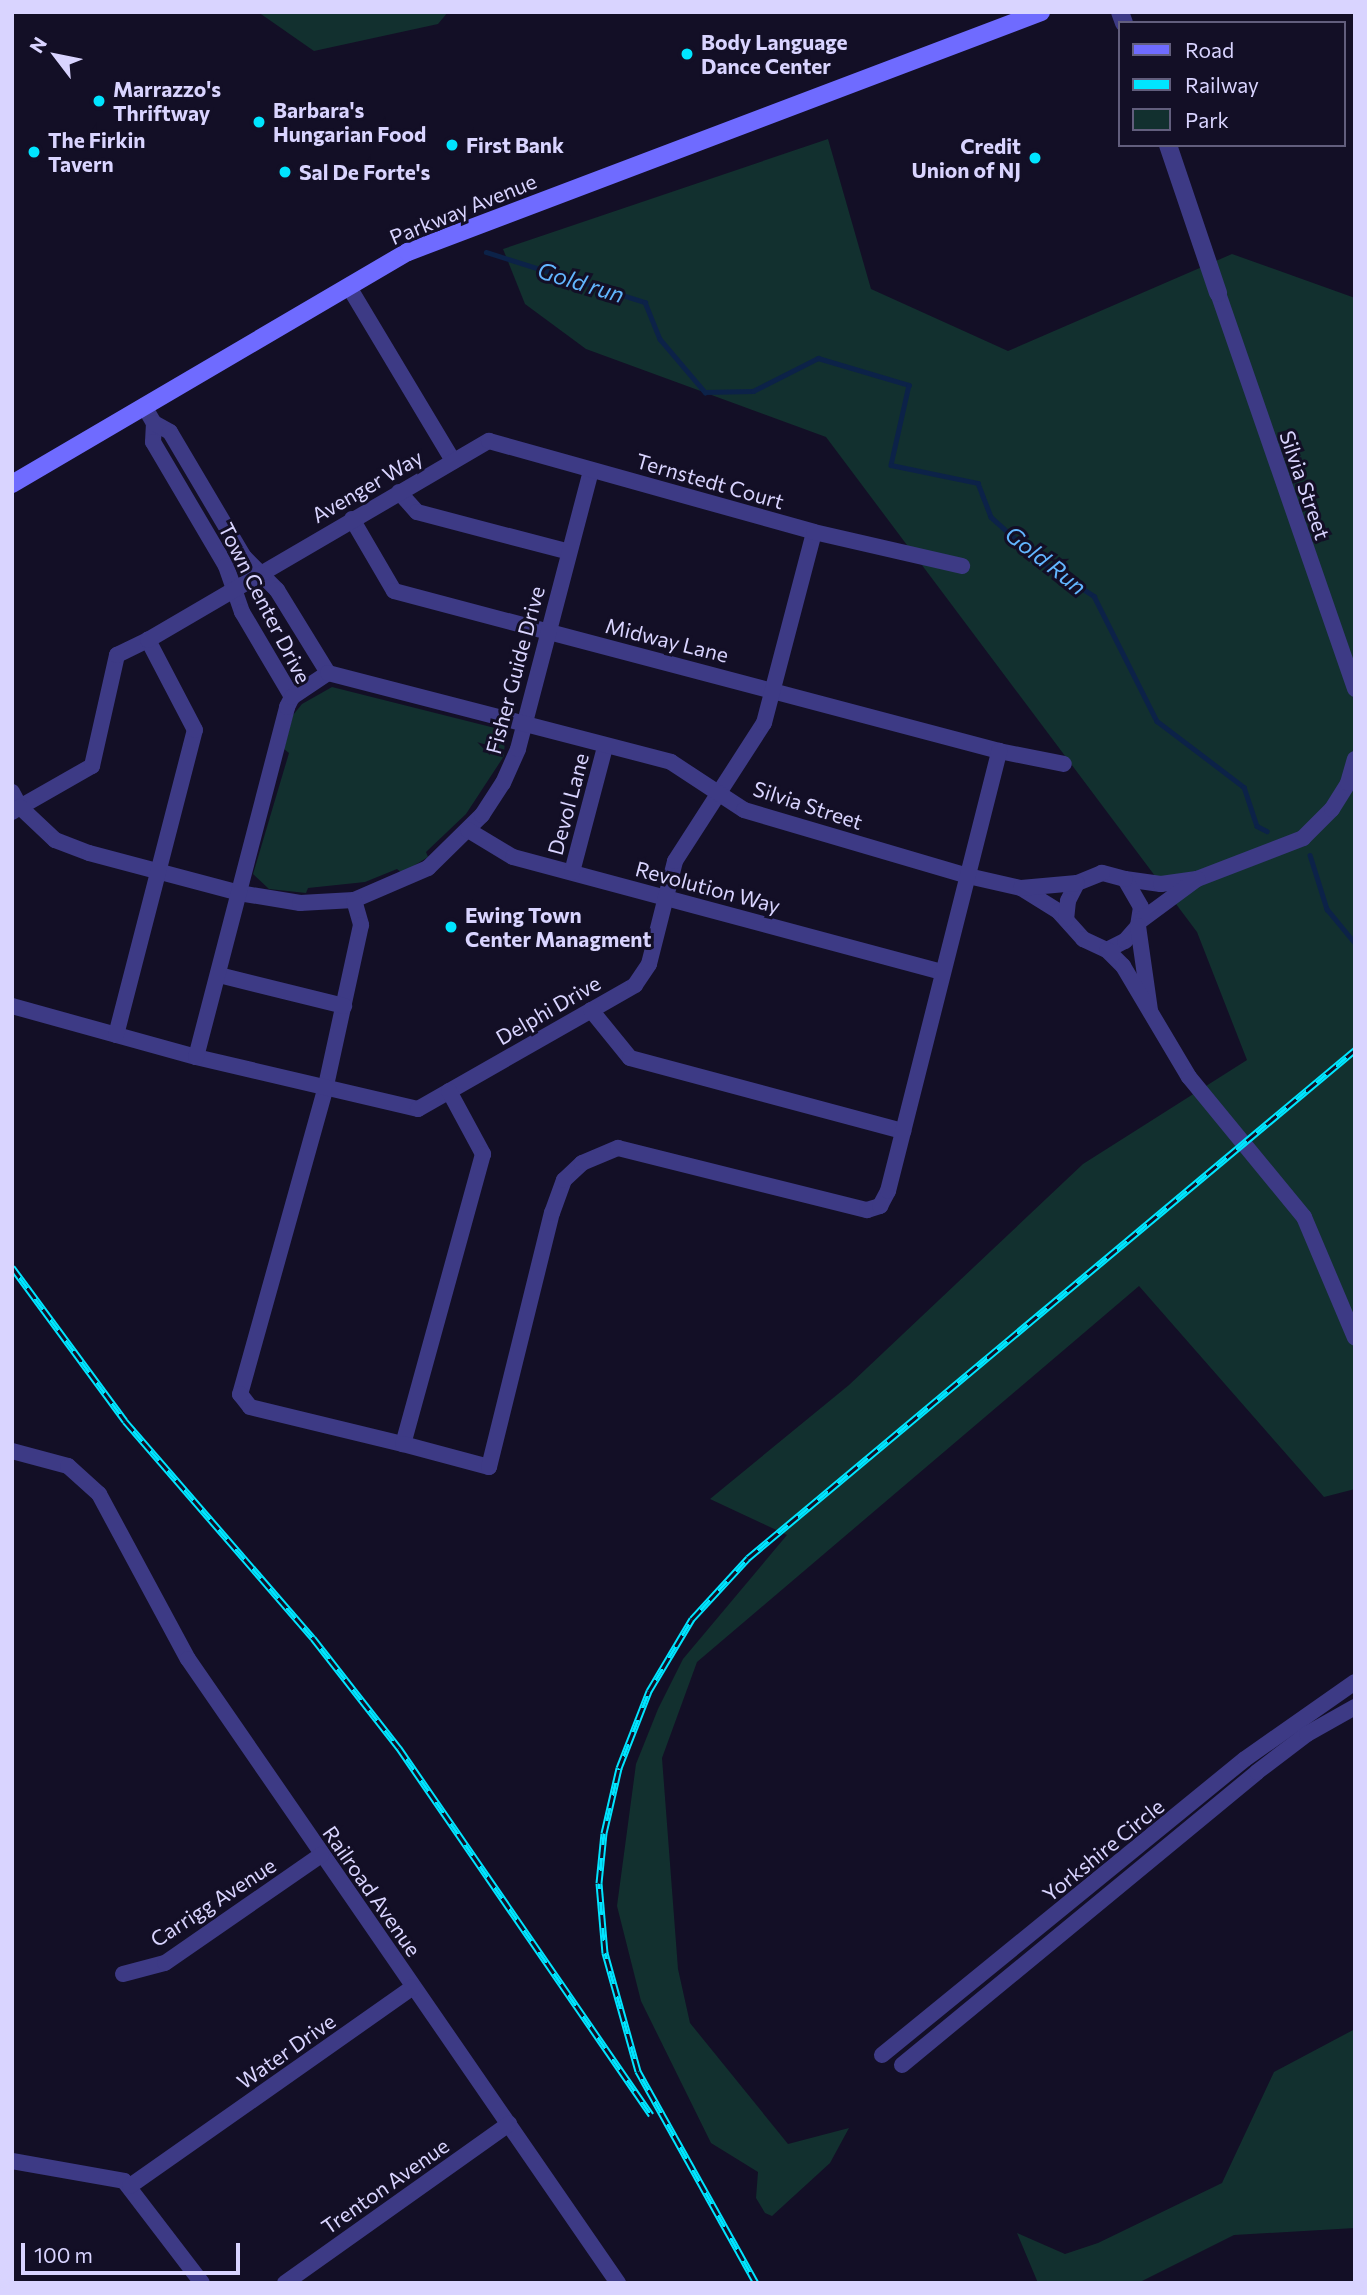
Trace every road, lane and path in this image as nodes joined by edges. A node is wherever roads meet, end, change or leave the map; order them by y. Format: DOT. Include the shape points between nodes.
graph roads {
  1 [pos="1041,12"];
  2 [pos="1169,147"];
  3 [pos="349,287"];
  4 [pos="1218,293"];
  5 [pos="144,406"];
  6 [pos="153,423"];
  7 [pos="453,461"];
  8 [pos="591,470"];
  9 [pos="12,484"];
  10 [pos="399,492"];
  11 [pos="352,519"];
  12 [pos="814,532"];
  13 [pos="569,552"];
  14 [pos="962,566"];
  15 [pos="259,571"];
  16 [pos="234,586"];
  17 [pos="548,632"];
  18 [pos="148,640"];
  19 [pos="328,673"];
  20 [pos="1355,689"];
  21 [pos="776,690"];
  22 [pos="292,697"];
  23 [pos="524,724"];
  24 [pos="605,747"];
  25 [pos="999,751"];
  26 [pos="1355,759"];
  27 [pos="1064,764"];
  28 [pos="12,792"];
  29 [pos="719,792"];
  30 [pos="16,810"];
  31 [pos="468,830"];
  32 [pos="572,872"];
  33 [pos="159,873"];
  34 [pos="968,876"];
  35 [pos="1125,879"];
  36 [pos="1197,879"];
  37 [pos="1077,883"];
  38 [pos="1021,888"];
  39 [pos="239,893"];
  40 [pos="666,897"];
  41 [pos="354,900"];
  42 [pos="1156,911"];
  43 [pos="1066,919"];
  44 [pos="1139,923"];
  45 [pos="1141,946"];
  46 [pos="1107,950"];
  47 [pos="942,972"];
  48 [pos="219,975"];
  49 [pos="12,1006"];
  50 [pos="344,1006"];
  51 [pos="591,1010"];
  52 [pos="1150,1010"];
  53 [pos="116,1035"];
  54 [pos="196,1058"];
  55 [pos="326,1090"];
  56 [pos="449,1091"];
  57 [pos="903,1130"];
  58 [pos="1355,1338"];
  59 [pos="403,1444"];
  60 [pos="12,1451"];
  61 [pos="1355,1682"];
  62 [pos="1355,1707"];
  63 [pos="321,1855"];
  64 [pos="123,1974"];
  65 [pos="413,1987"];
  66 [pos="882,2055"];
  67 [pos="902,2065"];
  68 [pos="509,2124"];
  69 [pos="12,2161"];
  70 [pos="130,2186"];
  71 [pos="613,2281"];
  72 [pos="202,2283"];
  73 [pos="285,2283"];
  1 -- 3 [label="main road, Parkway Avenue" via="408,252"];
  2 -- 4 [label="street"];
  3 -- 5 [label="main road, Parkway Avenue"];
  3 -- 7 [label="street, Avenger Way"];
  4 -- 20 [label="street, Silvia Street"];
  5 -- 6 [label="street, Town Center Drive"];
  5 -- 9 [label="main road, Parkway Avenue"];
  6 -- 15 [label="street, Town Center Drive" via="170,432 244,557"];
  6 -- 16 [label="street, Town Center Drive" via="153,442"];
  7 -- 8 [label="street, Ternstedt Court" via="489,441"];
  7 -- 10 [label="street, Avenger Way"];
  8 -- 12 [label="street, Ternstedt Court"];
  8 -- 13 [label="street, Fisher Guide Drive"];
  10 -- 11 [label="street, Avenger Way"];
  10 -- 13 [label="street" via="417,512"];
  11 -- 15 [label="street, Avenger Way"];
  11 -- 17 [label="street, Midway Lane" via="394,591"];
  12 -- 14 [label="street, Ternstedt Court"];
  12 -- 21 [label="street, Delphi Drive"];
  13 -- 17 [label="street, Fisher Guide Drive"];
  15 -- 16 [label="street, Avenger Way"];
  15 -- 19 [label="street, Town Center Drive" via="277,590"];
  16 -- 18 [label="street, Avenger Way"];
  16 -- 22 [label="street, Town Center Drive" via="242,612"];
  17 -- 21 [label="street, Midway Lane"];
  17 -- 23 [label="street, Fisher Guide Drive"];
  18 -- 30 [label="street, Avenger Way" via="117,655 92,766"];
  18 -- 33 [label="street" via="195,730"];
  19 -- 22 [label="street"];
  19 -- 23 [label="street, Silvia Street"];
  21 -- 25 [label="street, Midway Lane"];
  21 -- 29 [label="street, Delphi Drive" via="764,723"];
  22 -- 39 [label="street, Town Center Drive"];
  23 -- 24 [label="street, Silvia Street"];
  23 -- 31 [label="street, Fisher Guide Drive" via="503,783"];
  24 -- 29 [label="street, Silvia Street" via="671,762"];
  24 -- 32 [label="street, Devol Lane"];
  25 -- 27 [label="street, Midway Lane"];
  25 -- 34 [label="street"];
  26 -- 36 [label="street" via="1348,783 1332,809 1303,838"];
  28 -- 30 [label="street, Fisher Guide Drive"];
  29 -- 34 [label="street, Silvia Street" via="744,810"];
  29 -- 40 [label="street, Delphi Drive" via="676,862"];
  30 -- 33 [label="street, Fisher Guide Drive" via="55,840"];
  31 -- 32 [label="street, Revolution Way" via="513,857"];
  31 -- 41 [label="street, Fisher Guide Drive" via="428,867"];
  32 -- 40 [label="street, Revolution Way"];
  33 -- 39 [label="street, Fisher Guide Drive"];
  33 -- 53 [label="street"];
  34 -- 38 [label="street, Silvia Street"];
  34 -- 47 [label="street"];
  35 -- 36 [label="street" via="1161,884"];
  35 -- 37 [label="street" via="1102,873"];
  35 -- 44 [label="street" via="1138,896"];
  36 -- 42 [label="street"];
  37 -- 38 [label="street"];
  37 -- 43 [label="street"];
  38 -- 43 [label="street"];
  39 -- 41 [label="street, Fisher Guide Drive" via="300,903"];
  39 -- 48 [label="street, Town Center Drive"];
  40 -- 47 [label="street, Revolution Way"];
  40 -- 51 [label="street, Delphi Drive" via="649,964 635,985"];
  41 -- 50 [label="street" via="361,925"];
  42 -- 44 [label="street"];
  42 -- 45 [label="street"];
  43 -- 46 [label="street" via="1083,939"];
  44 -- 45 [label="street"];
  44 -- 46 [label="street" via="1125,941"];
  45 -- 52 [label="street"];
  46 -- 52 [label="street"];
  47 -- 57 [label="street"];
  48 -- 50 [label="street"];
  48 -- 54 [label="street, Town Center Drive"];
  49 -- 53 [label="street, Delphi Drive"];
  50 -- 55 [label="street"];
  51 -- 56 [label="street, Delphi Drive"];
  51 -- 57 [label="street" via="630,1058"];
  52 -- 58 [label="street" via="1189,1077 1304,1217"];
  53 -- 54 [label="street, Delphi Drive"];
  54 -- 55 [label="street, Delphi Drive"];
  55 -- 56 [label="street, Delphi Drive" via="418,1109"];
  55 -- 59 [label="street" via="240,1394 250,1407"];
  56 -- 59 [label="street" via="483,1154"];
  57 -- 59 [label="street" via="888,1191 880,1206 867,1210 618,1148 582,1163 564,1181 552,1213 489,1468"];
  60 -- 63 [label="street, Railroad Avenue" via="68,1466 99,1494 188,1659"];
  61 -- 66 [label="street, Yorkshire Circle" via="1245,1759"];
  62 -- 67 [label="street, Yorkshire Circle" via="1307,1734 1257,1772"];
  63 -- 64 [label="street, Carrigg Avenue" via="165,1963"];
  63 -- 65 [label="street, Railroad Avenue"];
  65 -- 68 [label="street, Railroad Avenue"];
  65 -- 70 [label="street, Water Drive"];
  68 -- 71 [label="street, Railroad Avenue"];
  68 -- 73 [label="street, Trenton Avenue"];
  69 -- 70 [label="street" via="112,2175"];
  70 -- 72 [label="street"];
}
